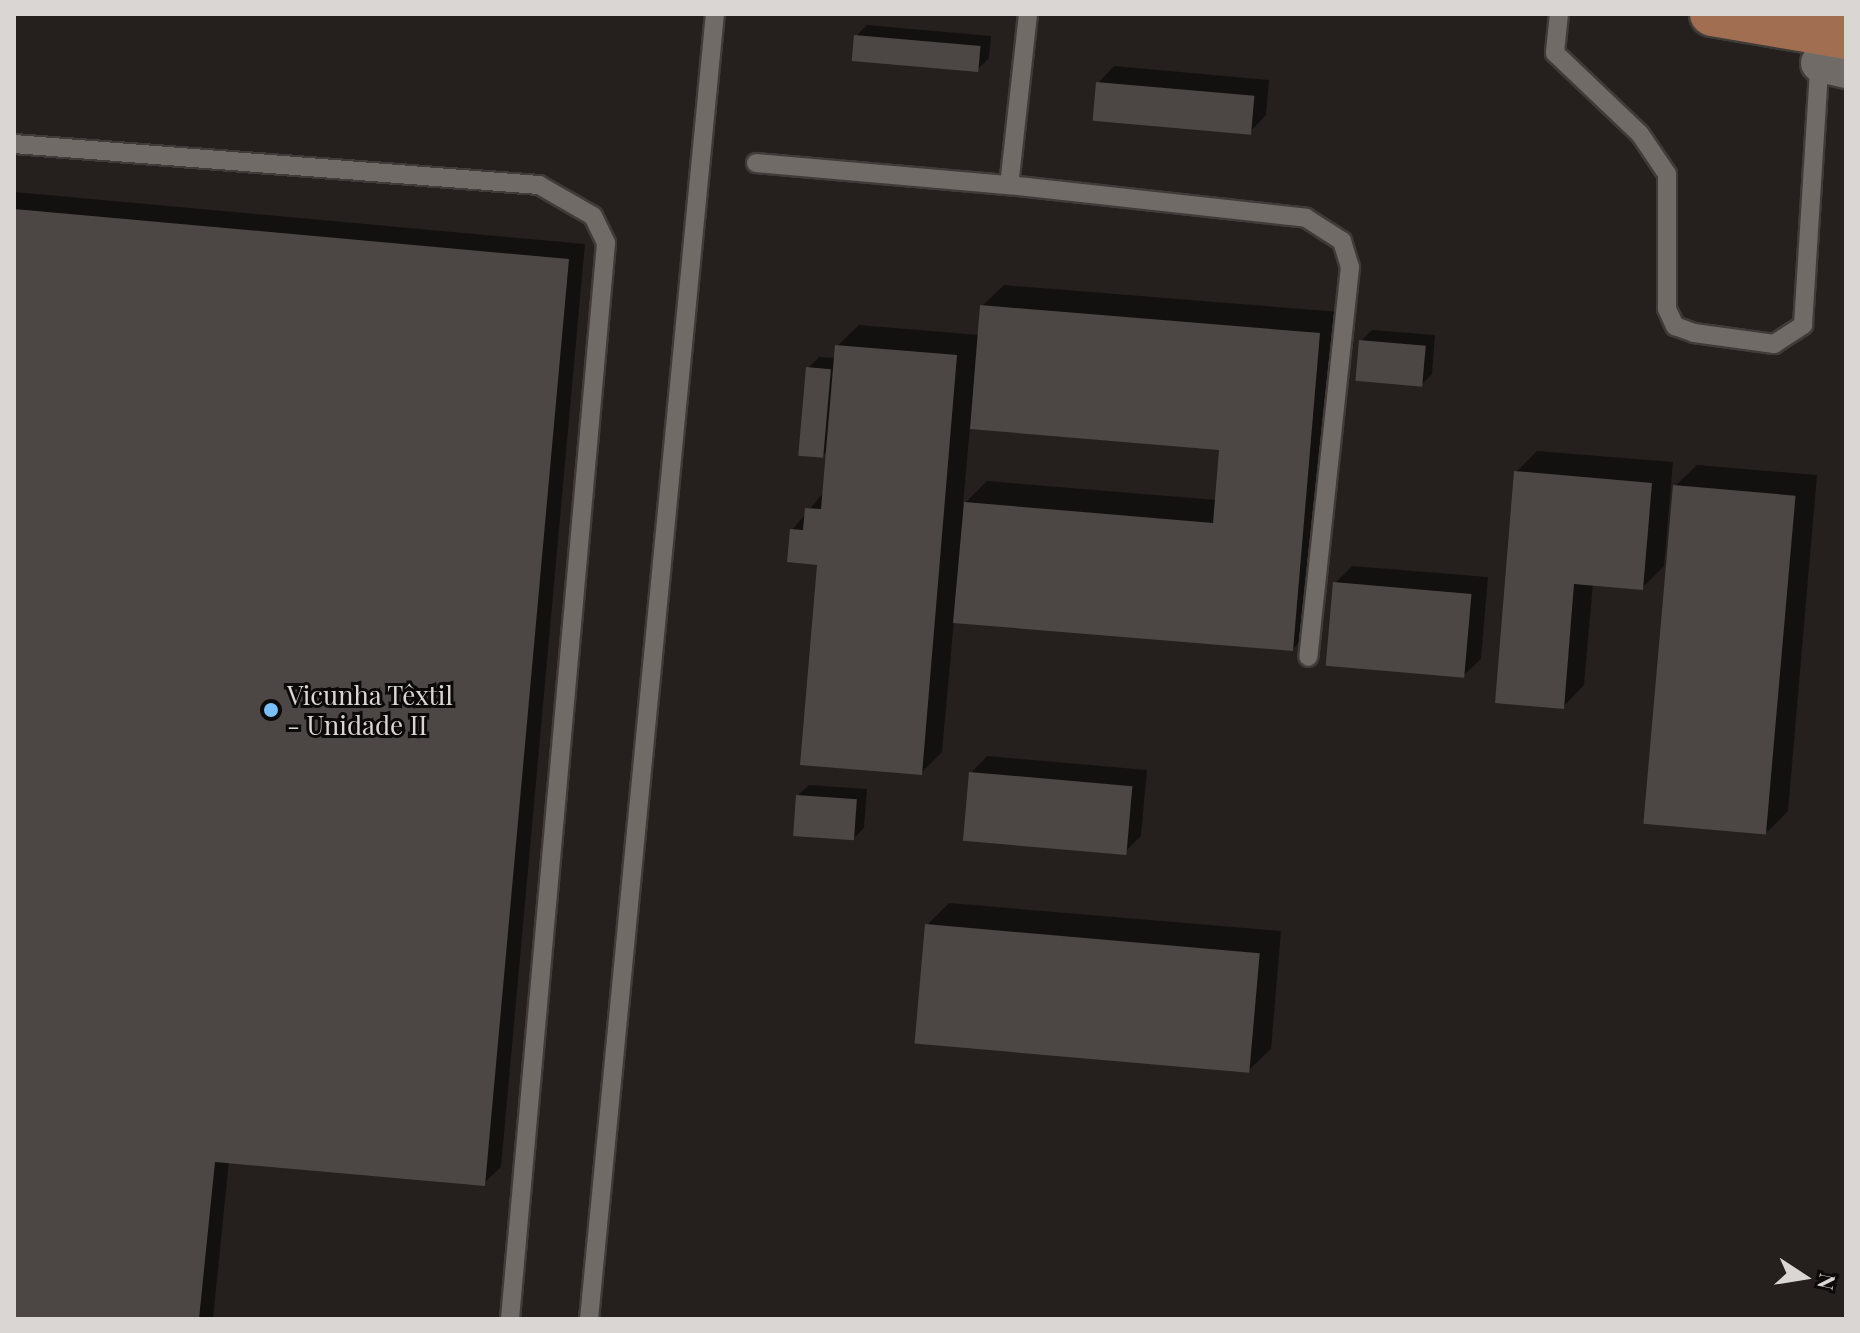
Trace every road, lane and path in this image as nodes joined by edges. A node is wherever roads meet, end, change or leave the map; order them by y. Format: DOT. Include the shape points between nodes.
graph roads {
  1 [pos="715,14"];
  2 [pos="1028,14"];
  3 [pos="1559,14"];
  4 [pos="1712,14"];
  5 [pos="1835,44"];
  6 [pos="14,144"];
  7 [pos="756,163"];
  8 [pos="1009,185"];
  9 [pos="1308,657"];
  10 [pos="510,1319"];
  11 [pos="589,1319"];
  1 -- 11 [label="lane"];
  2 -- 8 [label="lane"];
  3 -- 5 [label="lane" via="1555,53 1640,134 1667,174 1667,309 1675,326 1774,344 1803,325"];
  4 -- 5 [label="main road"];
  6 -- 10 [label="lane" via="539,185 593,216 606,243"];
  7 -- 8 [label="lane"];
  8 -- 9 [label="lane" via="1306,218 1342,241 1350,267"];
}
